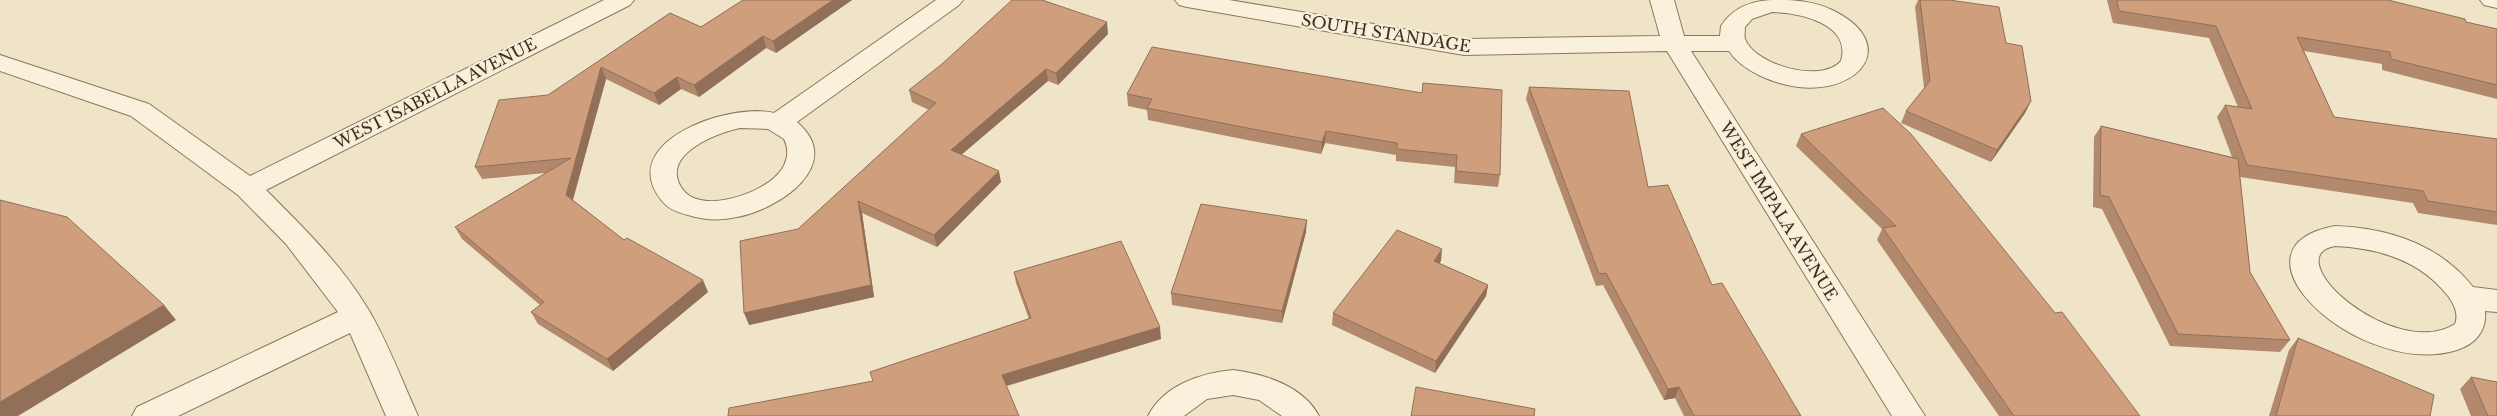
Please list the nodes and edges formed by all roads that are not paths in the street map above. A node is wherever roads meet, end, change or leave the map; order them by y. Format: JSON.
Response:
{"nodes":[{"id":1,"x":622,"y":0,"type":"edge"},
{"id":2,"x":951,"y":0,"type":"edge"},
{"id":3,"x":1187,"y":0,"type":"edge"},
{"id":4,"x":1662,"y":0,"type":"edge"},
{"id":5,"x":2492,"y":0,"type":"edge"},
{"id":6,"x":2497,"y":1,"type":"edge"},
{"id":7,"x":1674,"y":43,"type":"junction"},
{"id":8,"x":1736,"y":44,"type":"junction"},
{"id":9,"x":0,"y":63,"type":"edge"},
{"id":10,"x":778,"y":123,"type":"junction"},
{"id":11,"x":248,"y":188,"type":"junction"},
{"id":12,"x":2465,"y":297,"type":"junction"},
{"id":13,"x":2497,"y":301,"type":"edge"},
{"id":14,"x":356,"y":316,"type":"junction"},
{"id":15,"x":148,"y":416,"type":"edge"},
{"id":16,"x":402,"y":416,"type":"edge"},
{"id":17,"x":1164,"y":416,"type":"edge"},
{"id":18,"x":1303,"y":416,"type":"edge"},
{"id":19,"x":1909,"y":416,"type":"edge"}],
"edges":[{"from":1,"to":11,"type":"street","name":"WEST ISABELLA AVENUE"},
{"from":2,"to":10,"type":"street"},
{"from":3,"to":7,"type":"street","name":"SOUTH STANDAGE"},
{"from":4,"to":7,"type":"street","name":"WEST IMPALA AVENUE"},
{"from":5,"to":6,"type":"street"},
{"from":7,"to":8,"type":"street","name":"SOUTH STANDAGE"},
{"from":7,"to":19,"type":"street","name":"WEST IMPALA AVENUE"},
{"from":8,"to":8,"type":"street"},
{"from":9,"to":11,"type":"street"},
{"from":10,"to":10,"type":"street"},
{"from":11,"to":14,"type":"street"},
{"from":12,"to":12,"type":"street"},
{"from":12,"to":13,"type":"street"},
{"from":14,"to":15,"type":"street"},
{"from":14,"to":16,"type":"street"},
{"from":17,"to":18,"type":"street"}]}
